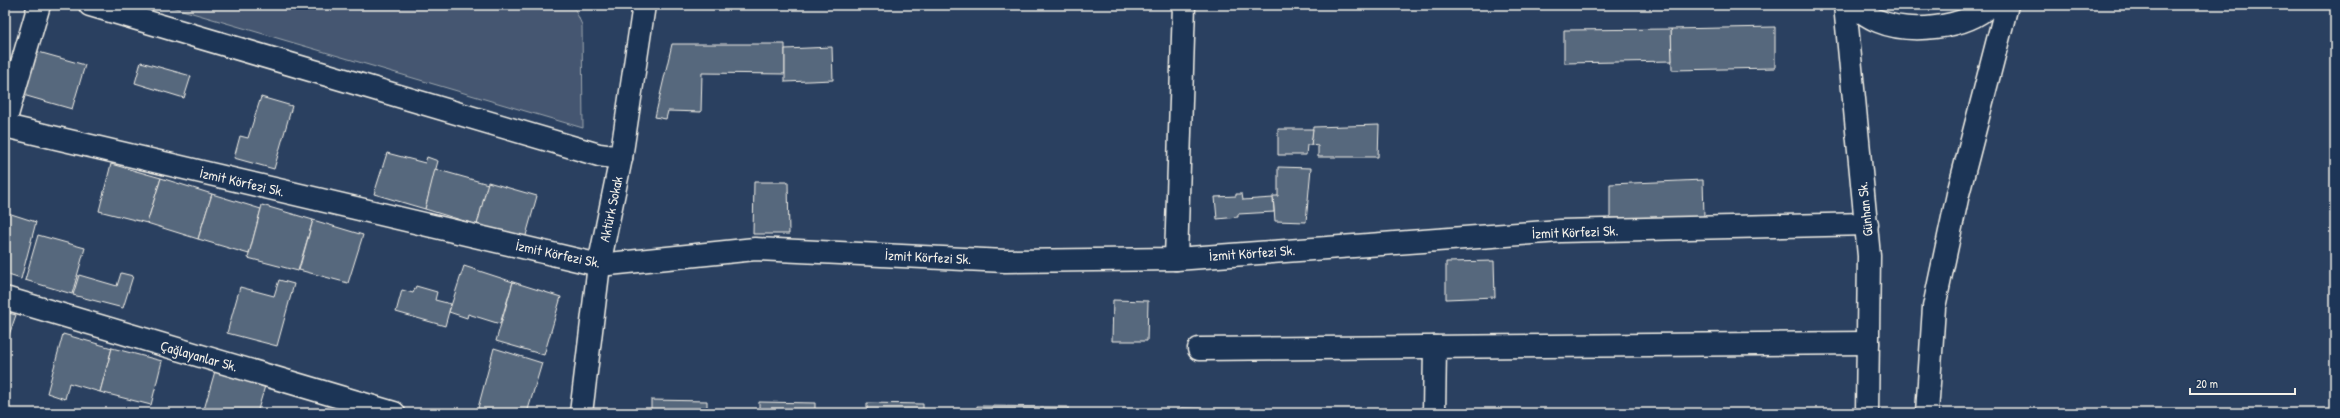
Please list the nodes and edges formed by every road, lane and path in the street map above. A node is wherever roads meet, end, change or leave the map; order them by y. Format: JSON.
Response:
{"nodes":[{"id":1,"x":39,"y":5,"type":"edge"},
{"id":2,"x":90,"y":5,"type":"edge"},
{"id":3,"x":644,"y":5,"type":"edge"},
{"id":4,"x":1184,"y":5,"type":"edge"},
{"id":5,"x":1845,"y":5,"type":"edge"},
{"id":6,"x":1851,"y":5,"type":"edge"},
{"id":7,"x":1990,"y":5,"type":"edge"},
{"id":8,"x":2008,"y":5,"type":"edge"},
{"id":9,"x":5,"y":122,"type":"edge"},
{"id":10,"x":5,"y":126,"type":"edge"},
{"id":11,"x":621,"y":158,"type":"junction"},
{"id":12,"x":1866,"y":224,"type":"junction"},
{"id":13,"x":1176,"y":259,"type":"junction"},
{"id":14,"x":599,"y":265,"type":"junction"},
{"id":15,"x":5,"y":298,"type":"edge"},
{"id":16,"x":1868,"y":343,"type":"junction"},
{"id":17,"x":1435,"y":347,"type":"junction"},
{"id":18,"x":1199,"y":349,"type":"dead end"},
{"id":19,"x":394,"y":413,"type":"edge"},
{"id":20,"x":581,"y":413,"type":"edge"},
{"id":21,"x":1434,"y":413,"type":"edge"},
{"id":22,"x":1867,"y":413,"type":"edge"},
{"id":23,"x":1927,"y":413,"type":"edge"}],
"edges":[{"from":1,"to":9,"type":"street"},
{"from":2,"to":11,"type":"street"},
{"from":3,"to":11,"type":"street","name":"Aktürk Sokak"},
{"from":4,"to":13,"type":"street"},
{"from":5,"to":12,"type":"street","name":"Günhan Sk."},
{"from":6,"to":7,"type":"street"},
{"from":8,"to":23,"type":"street"},
{"from":10,"to":14,"type":"street","name":"İzmit Körfezi Sk."},
{"from":11,"to":14,"type":"street","name":"Aktürk Sokak"},
{"from":12,"to":13,"type":"street","name":"İzmit Körfezi Sk."},
{"from":12,"to":16,"type":"street","name":"Günhan Sk."},
{"from":13,"to":14,"type":"street","name":"İzmit Körfezi Sk."},
{"from":14,"to":20,"type":"street","name":"Aktürk Sokak"},
{"from":15,"to":19,"type":"street","name":"Çağlayanlar Sk."},
{"from":16,"to":17,"type":"street"},
{"from":16,"to":22,"type":"street","name":"Günhan Sk."},
{"from":17,"to":18,"type":"street"},
{"from":17,"to":21,"type":"street"}]}
